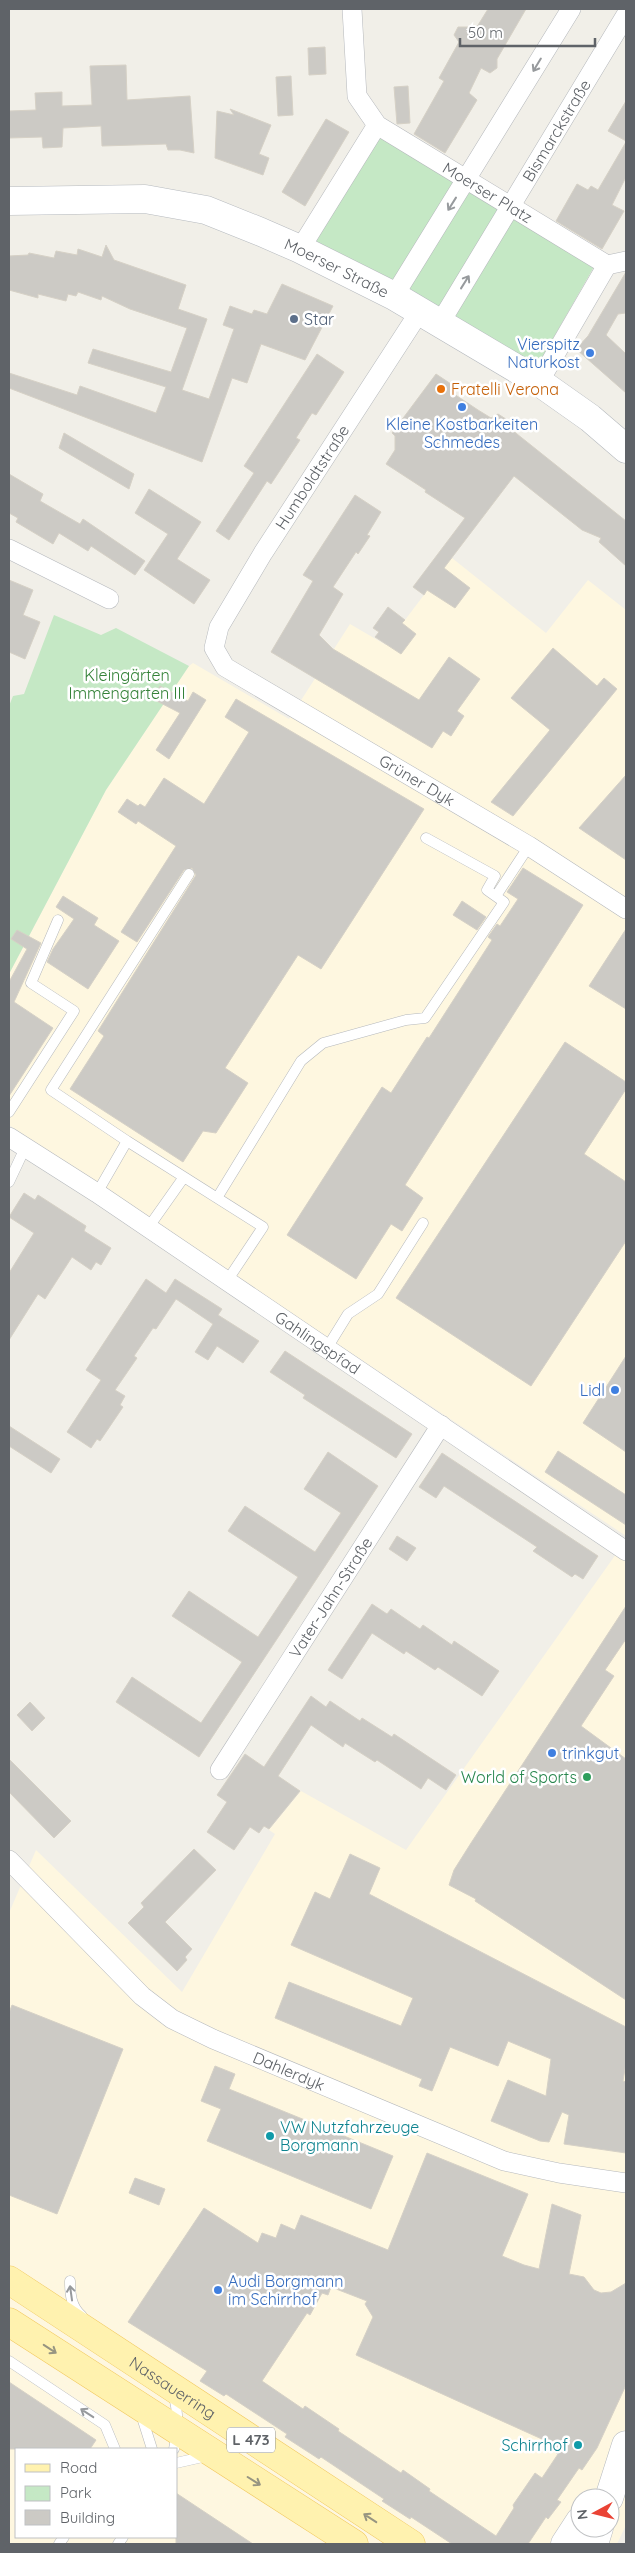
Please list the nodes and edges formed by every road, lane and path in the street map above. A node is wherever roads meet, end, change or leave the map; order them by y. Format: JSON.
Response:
{"nodes":[{"id":1,"x":352,"y":9,"type":"edge"},
{"id":2,"x":571,"y":9,"type":"edge"},
{"id":3,"x":626,"y":15,"type":"edge"},
{"id":4,"x":377,"y":125,"type":"junction"},
{"id":5,"x":468,"y":179,"type":"junction"},
{"id":6,"x":9,"y":201,"type":"edge"},
{"id":7,"x":512,"y":206,"type":"junction"},
{"id":8,"x":300,"y":249,"type":"junction"},
{"id":9,"x":626,"y":261,"type":"edge"},
{"id":10,"x":607,"y":265,"type":"junction"},
{"id":11,"x":394,"y":296,"type":"junction"},
{"id":12,"x":430,"y":317,"type":"junction"},
{"id":13,"x":539,"y":382,"type":"junction"},
{"id":14,"x":626,"y":449,"type":"edge"},
{"id":15,"x":9,"y":548,"type":"edge"},
{"id":16,"x":109,"y":599,"type":"dead end"},
{"id":17,"x":214,"y":648,"type":"joint"},
{"id":18,"x":426,"y":838,"type":"dead end"},
{"id":19,"x":528,"y":846,"type":"junction"},
{"id":20,"x":189,"y":874,"type":"dead end"},
{"id":21,"x":496,"y":896,"type":"junction"},
{"id":22,"x":626,"y":909,"type":"edge"},
{"id":23,"x":58,"y":920,"type":"dead end"},
{"id":24,"x":9,"y":1112,"type":"edge"},
{"id":25,"x":9,"y":1137,"type":"edge"},
{"id":26,"x":127,"y":1141,"type":"junction"},
{"id":27,"x":25,"y":1148,"type":"junction"},
{"id":28,"x":184,"y":1177,"type":"junction"},
{"id":29,"x":9,"y":1182,"type":"edge"},
{"id":30,"x":97,"y":1193,"type":"junction"},
{"id":31,"x":217,"y":1198,"type":"junction"},
{"id":32,"x":423,"y":1223,"type":"dead end"},
{"id":33,"x":148,"y":1228,"type":"junction"},
{"id":34,"x":227,"y":1281,"type":"junction"},
{"id":35,"x":327,"y":1348,"type":"junction"},
{"id":36,"x":441,"y":1425,"type":"junction"},
{"id":37,"x":626,"y":1551,"type":"edge"},
{"id":38,"x":220,"y":1770,"type":"dead end"},
{"id":39,"x":9,"y":1860,"type":"edge"},
{"id":40,"x":626,"y":2183,"type":"edge"},
{"id":41,"x":9,"y":2280,"type":"edge"},
{"id":42,"x":70,"y":2280,"type":"dead end"},
{"id":43,"x":9,"y":2322,"type":"edge"},
{"id":44,"x":91,"y":2335,"type":"junction"},
{"id":45,"x":9,"y":2361,"type":"edge"},
{"id":46,"x":172,"y":2388,"type":"junction"},
{"id":47,"x":137,"y":2407,"type":"junction"},
{"id":48,"x":176,"y":2441,"type":"edge"},
{"id":49,"x":115,"y":2448,"type":"edge"},
{"id":50,"x":152,"y":2448,"type":"edge"},
{"id":51,"x":625,"y":2449,"type":"edge"},
{"id":52,"x":213,"y":2455,"type":"junction"},
{"id":53,"x":178,"y":2462,"type":"edge"},
{"id":54,"x":601,"y":2488,"type":"edge"},
{"id":55,"x":611,"y":2488,"type":"edge"},
{"id":56,"x":354,"y":2544,"type":"edge"},
{"id":57,"x":411,"y":2544,"type":"edge"}],
"edges":[{"from":1,"to":4,"type":"street"},
{"from":2,"to":5,"type":"street","one_way":true},
{"from":3,"to":7,"type":"street","name":"Bismarckstraße"},
{"from":4,"to":5,"type":"street","name":"Moerser Platz"},
{"from":4,"to":8,"type":"street"},
{"from":5,"to":7,"type":"street","name":"Moerser Platz"},
{"from":5,"to":11,"type":"street","one_way":true},
{"from":6,"to":8,"type":"main road","name":"Moerser Straße"},
{"from":7,"to":10,"type":"street","name":"Moerser Platz"},
{"from":12,"to":7,"type":"street","name":"Bismarckstraße","one_way":true},
{"from":8,"to":11,"type":"main road","name":"Moerser Straße"},
{"from":9,"to":10,"type":"street"},
{"from":10,"to":13,"type":"street"},
{"from":11,"to":12,"type":"main road","name":"Moerser Straße"},
{"from":12,"to":13,"type":"main road","name":"Moerser Straße"},
{"from":12,"to":17,"type":"street","name":"Humboldtstraße"},
{"from":13,"to":14,"type":"main road","name":"Moerser Straße"},
{"from":15,"to":16,"type":"street"},
{"from":17,"to":19,"type":"street","name":"Grüner Dyk"},
{"from":18,"to":21,"type":"lane"},
{"from":19,"to":21,"type":"lane"},
{"from":19,"to":22,"type":"street","name":"Grüner Dyk"},
{"from":20,"to":26,"type":"lane"},
{"from":21,"to":31,"type":"lane"},
{"from":23,"to":24,"type":"lane"},
{"from":25,"to":27,"type":"street","name":"Gahlingspfad"},
{"from":26,"to":28,"type":"lane"},
{"from":26,"to":30,"type":"lane"},
{"from":27,"to":29,"type":"lane"},
{"from":27,"to":30,"type":"street","name":"Gahlingspfad"},
{"from":28,"to":31,"type":"lane"},
{"from":28,"to":33,"type":"lane"},
{"from":30,"to":33,"type":"street","name":"Gahlingspfad"},
{"from":31,"to":34,"type":"lane"},
{"from":32,"to":35,"type":"lane"},
{"from":33,"to":34,"type":"street","name":"Gahlingspfad"},
{"from":34,"to":35,"type":"street","name":"Gahlingspfad"},
{"from":35,"to":36,"type":"street","name":"Gahlingspfad"},
{"from":36,"to":37,"type":"street","name":"Gahlingspfad"},
{"from":36,"to":38,"type":"street","name":"Vater-Jahn-Straße"},
{"from":39,"to":40,"type":"street","name":"Dahlerdyk"},
{"from":41,"to":44,"type":"main road","name":"Nassauerring","number":"L 473"},
{"from":44,"to":42,"type":"lane","one_way":true},
{"from":43,"to":47,"type":"main road","name":"Nassauerring","number":"L 473","one_way":true},
{"from":44,"to":46,"type":"main road","name":"Nassauerring","number":"L 473"},
{"from":49,"to":45,"type":"lane","one_way":true},
{"from":46,"to":48,"type":"lane"},
{"from":57,"to":46,"type":"main road","name":"Nassauerring","number":"L 473","one_way":true},
{"from":47,"to":48,"type":"main road","name":"Nassauerring","number":"L 473"},
{"from":47,"to":50,"type":"lane"},
{"from":48,"to":52,"type":"main road","name":"Nassauerring","number":"L 473"},
{"from":51,"to":54,"type":"main road"},
{"from":51,"to":55,"type":"main road"},
{"from":52,"to":53,"type":"lane"},
{"from":52,"to":56,"type":"main road","name":"Nassauerring","number":"L 473","one_way":true}]}
